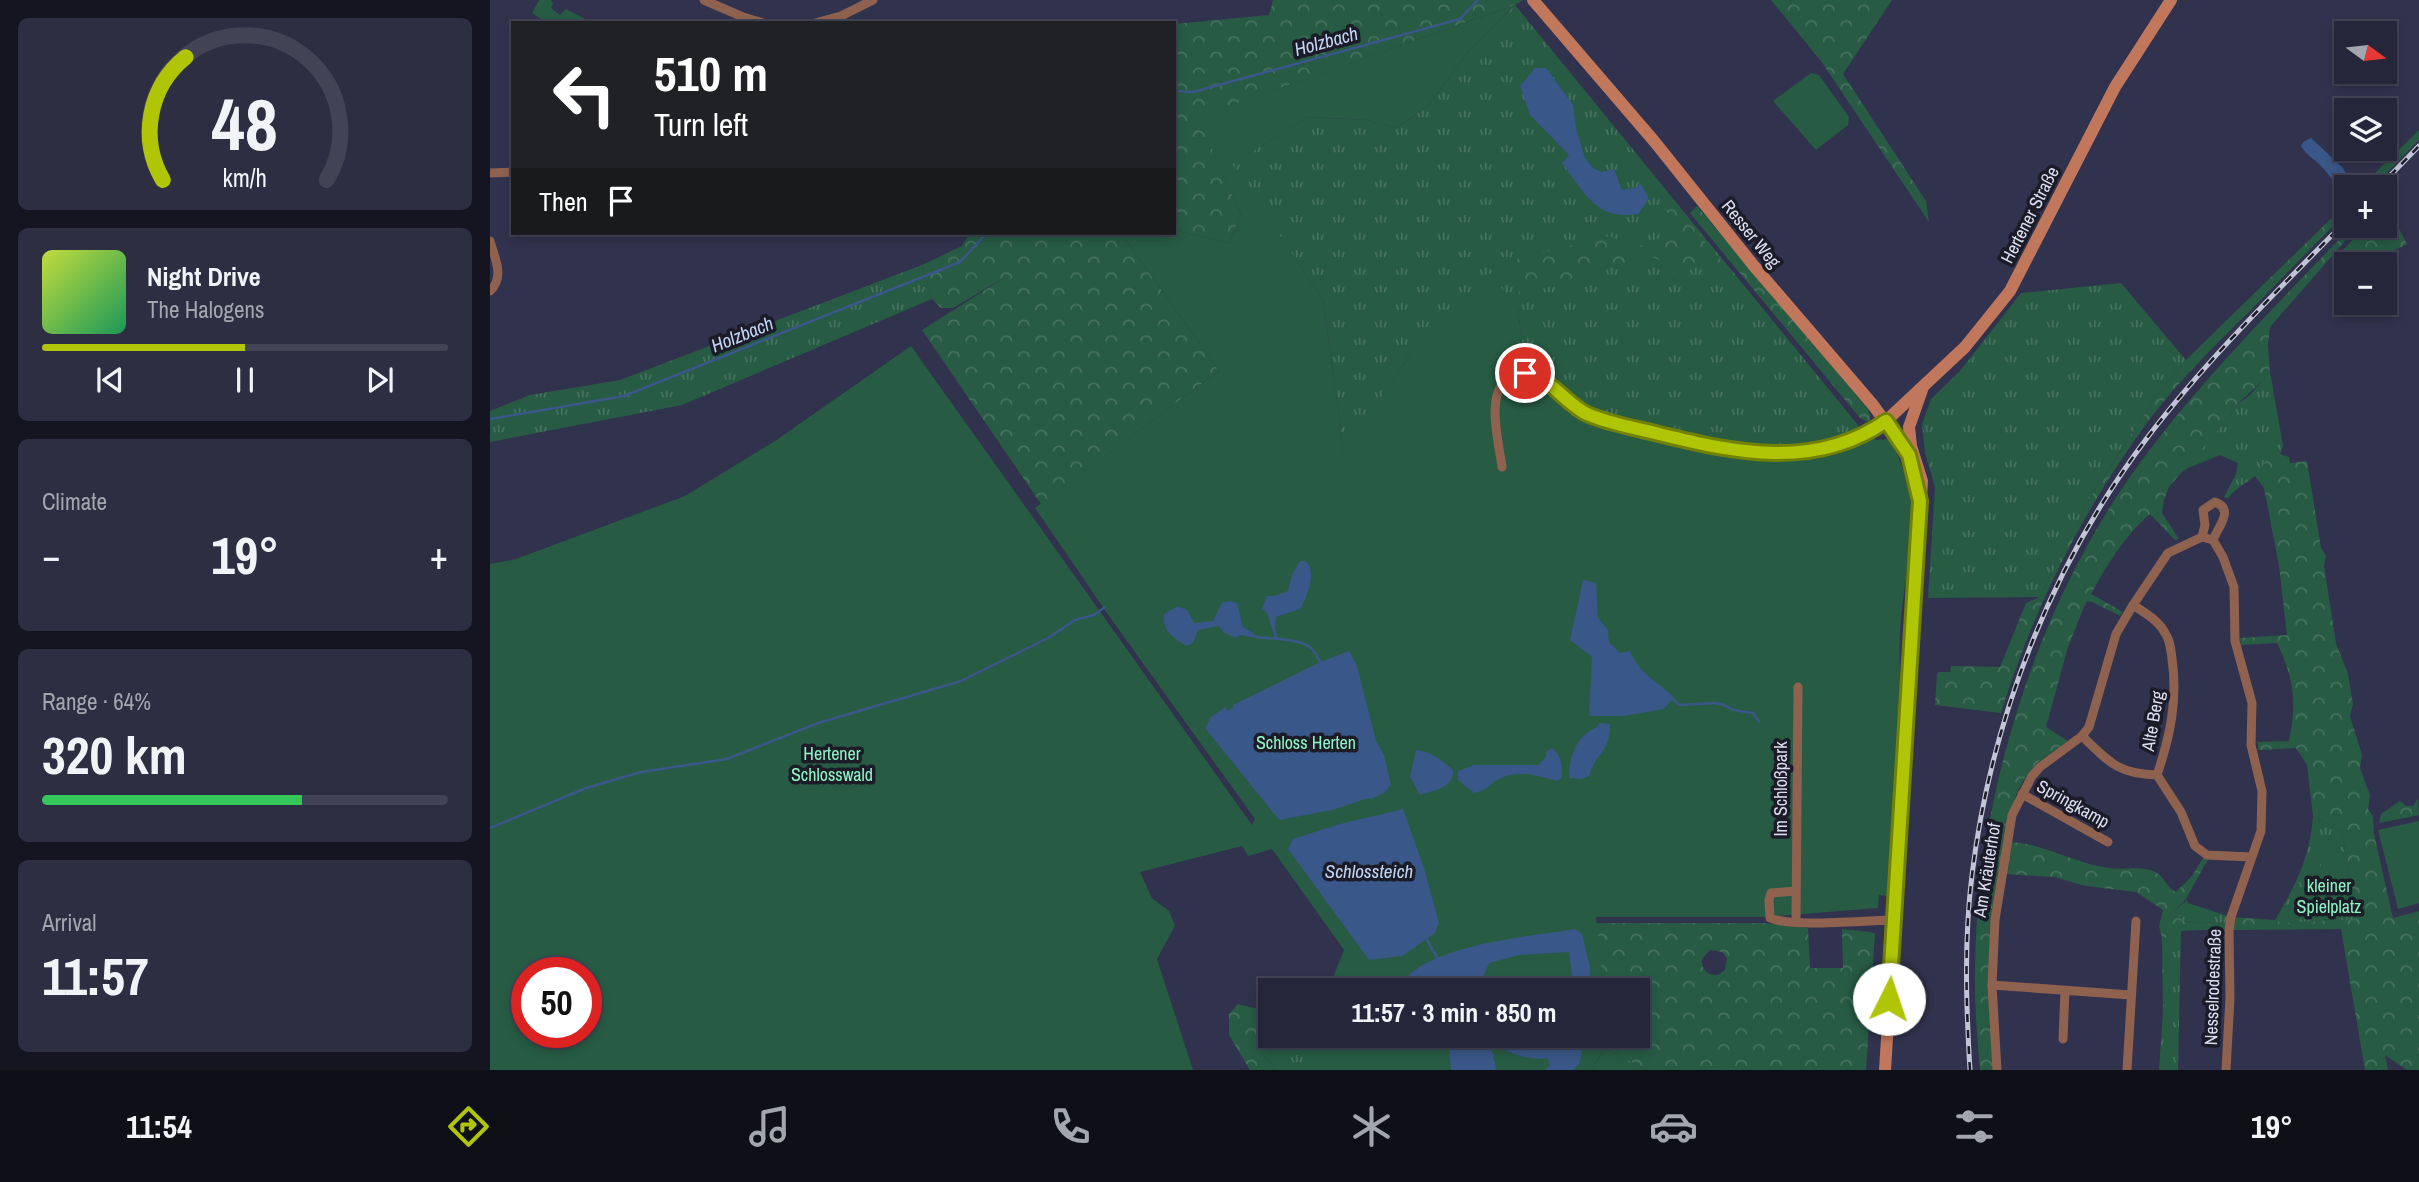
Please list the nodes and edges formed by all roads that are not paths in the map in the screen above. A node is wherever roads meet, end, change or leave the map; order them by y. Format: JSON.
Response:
{"nodes":[{"id":1,"x":704,"y":0,"type":"edge"},
{"id":2,"x":873,"y":0,"type":"edge"},
{"id":3,"x":1533,"y":0,"type":"edge"},
{"id":4,"x":2171,"y":0,"type":"edge"},
{"id":5,"x":756,"y":21,"type":"edge"},
{"id":6,"x":822,"y":21,"type":"edge"},
{"id":7,"x":511,"y":172,"type":"edge"},
{"id":8,"x":490,"y":173,"type":"edge"},
{"id":9,"x":490,"y":241,"type":"edge"},
{"id":10,"x":491,"y":291,"type":"edge"},
{"id":11,"x":1923,"y":387,"type":"junction"},
{"id":12,"x":1886,"y":421,"type":"junction"},
{"id":13,"x":1502,"y":467,"type":"dead end"},
{"id":14,"x":1920,"y":501,"type":"junction"},
{"id":15,"x":2202,"y":537,"type":"junction"},
{"id":16,"x":2213,"y":540,"type":"junction"},
{"id":17,"x":2133,"y":605,"type":"junction"},
{"id":18,"x":1798,"y":687,"type":"dead end"},
{"id":19,"x":2082,"y":736,"type":"junction"},
{"id":20,"x":2157,"y":775,"type":"junction"},
{"id":21,"x":2022,"y":794,"type":"junction"},
{"id":22,"x":2108,"y":842,"type":"dead end"},
{"id":23,"x":2251,"y":857,"type":"junction"},
{"id":24,"x":1796,"y":891,"type":"junction"},
{"id":25,"x":1895,"y":920,"type":"junction"},
{"id":26,"x":1796,"y":921,"type":"junction"},
{"id":27,"x":2136,"y":921,"type":"dead end"},
{"id":28,"x":1992,"y":985,"type":"junction"},
{"id":29,"x":2066,"y":991,"type":"junction"},
{"id":30,"x":2131,"y":995,"type":"junction"},
{"id":31,"x":2063,"y":1039,"type":"dead end"},
{"id":32,"x":1885,"y":1070,"type":"edge"},
{"id":33,"x":1997,"y":1070,"type":"edge"},
{"id":34,"x":2127,"y":1070,"type":"edge"},
{"id":35,"x":2226,"y":1070,"type":"edge"}],
"edges":[{"from":1,"to":5,"type":"street"},
{"from":2,"to":6,"type":"street"},
{"from":3,"to":12,"type":"main road","name":"Resser Weg"},
{"from":4,"to":11,"type":"main road","name":"Hertener Straße"},
{"from":7,"to":8,"type":"street"},
{"from":9,"to":10,"type":"street"},
{"from":11,"to":12,"type":"main road","name":"Hertener Straße"},
{"from":11,"to":14,"type":"main road","name":"Resser Weg"},
{"from":12,"to":13,"type":"street"},
{"from":12,"to":14,"type":"main road","name":"Resser Weg"},
{"from":14,"to":25,"type":"main road","name":"Resser Weg"},
{"from":15,"to":16,"type":"street"},
{"from":15,"to":16,"type":"street"},
{"from":15,"to":17,"type":"street"},
{"from":16,"to":23,"type":"street","name":"Nesselrodestraße"},
{"from":17,"to":19,"type":"street"},
{"from":17,"to":20,"type":"street","name":"Alte Berg"},
{"from":18,"to":24,"type":"street","name":"Im Schloßpark"},
{"from":19,"to":20,"type":"street"},
{"from":19,"to":21,"type":"street","name":"Am Kräuterhof"},
{"from":20,"to":23,"type":"street"},
{"from":21,"to":22,"type":"street","name":"Springkamp"},
{"from":21,"to":28,"type":"street","name":"Am Kräuterhof"},
{"from":23,"to":35,"type":"street","name":"Nesselrodestraße"},
{"from":24,"to":26,"type":"street","name":"Im Schloßpark"},
{"from":24,"to":26,"type":"street"},
{"from":25,"to":26,"type":"street"},
{"from":25,"to":32,"type":"main road","name":"Resser Weg"},
{"from":27,"to":30,"type":"street"},
{"from":28,"to":29,"type":"street"},
{"from":28,"to":33,"type":"street","name":"Am Kräuterhof"},
{"from":29,"to":30,"type":"street"},
{"from":29,"to":31,"type":"street"},
{"from":30,"to":34,"type":"street"}]}
